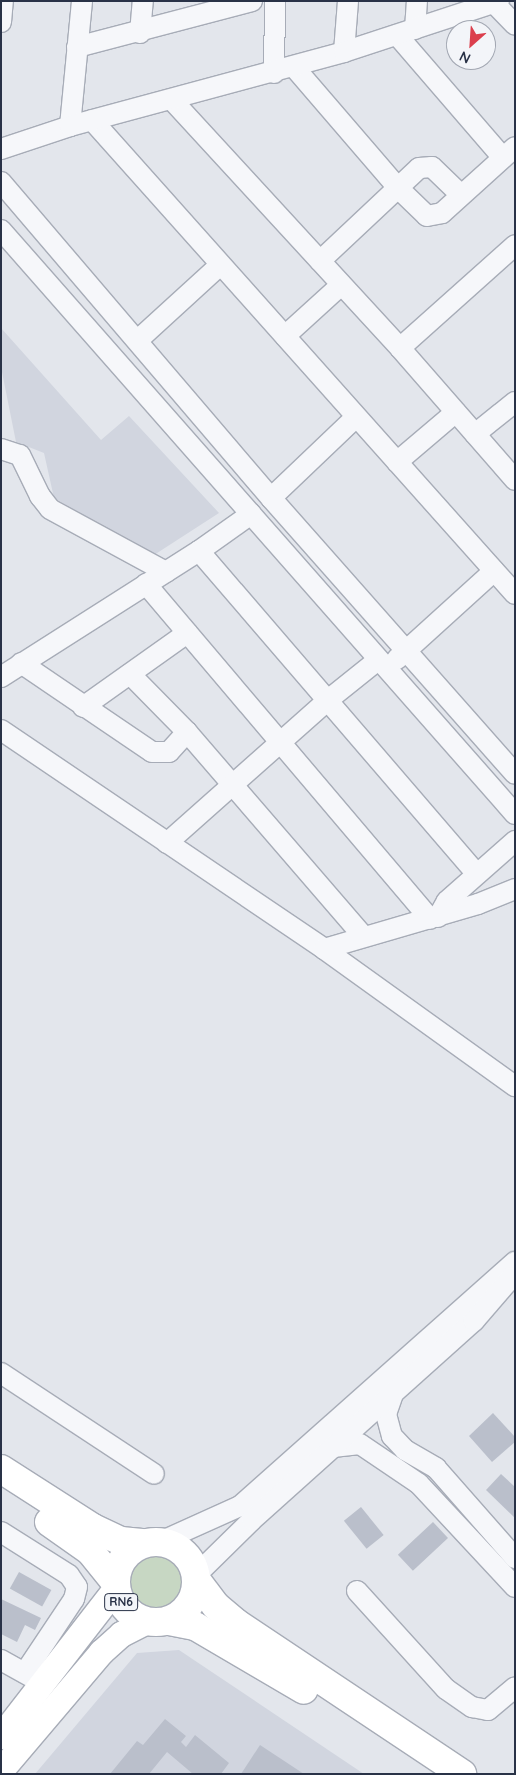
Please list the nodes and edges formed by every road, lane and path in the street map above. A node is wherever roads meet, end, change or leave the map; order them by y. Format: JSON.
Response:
{"nodes":[{"id":1,"x":3,"y":1,"type":"edge"},
{"id":2,"x":82,"y":1,"type":"edge"},
{"id":3,"x":143,"y":1,"type":"edge"},
{"id":4,"x":252,"y":1,"type":"edge"},
{"id":5,"x":274,"y":1,"type":"edge"},
{"id":6,"x":348,"y":1,"type":"edge"},
{"id":7,"x":417,"y":1,"type":"edge"},
{"id":8,"x":489,"y":3,"type":"edge"},
{"id":9,"x":205,"y":8,"type":"edge"},
{"id":10,"x":1,"y":22,"type":"edge"},
{"id":11,"x":515,"y":25,"type":"edge"},
{"id":12,"x":406,"y":32,"type":"junction"},
{"id":13,"x":140,"y":33,"type":"junction"},
{"id":14,"x":77,"y":48,"type":"junction"},
{"id":15,"x":344,"y":52,"type":"junction"},
{"id":16,"x":294,"y":67,"type":"junction"},
{"id":17,"x":274,"y":73,"type":"junction"},
{"id":18,"x":172,"y":100,"type":"junction"},
{"id":19,"x":92,"y":120,"type":"junction"},
{"id":20,"x":70,"y":126,"type":"junction"},
{"id":21,"x":1,"y":149,"type":"edge"},
{"id":22,"x":509,"y":152,"type":"edge"},
{"id":23,"x":1,"y":182,"type":"edge"},
{"id":24,"x":398,"y":188,"type":"junction"},
{"id":25,"x":461,"y":195,"type":"junction"},
{"id":26,"x":1,"y":230,"type":"edge"},
{"id":27,"x":515,"y":245,"type":"edge"},
{"id":28,"x":320,"y":261,"type":"junction"},
{"id":29,"x":220,"y":265,"type":"junction"},
{"id":30,"x":341,"y":285,"type":"junction"},
{"id":31,"x":105,"y":303,"type":"junction"},
{"id":32,"x":82,"y":324,"type":"junction"},
{"id":33,"x":285,"y":336,"type":"junction"},
{"id":34,"x":138,"y":340,"type":"junction"},
{"id":35,"x":400,"y":348,"type":"junction"},
{"id":36,"x":515,"y":402,"type":"edge"},
{"id":37,"x":456,"y":412,"type":"junction"},
{"id":38,"x":356,"y":417,"type":"junction"},
{"id":39,"x":475,"y":434,"type":"junction"},
{"id":40,"x":2,"y":447,"type":"edge"},
{"id":41,"x":397,"y":462,"type":"junction"},
{"id":42,"x":256,"y":479,"type":"junction"},
{"id":43,"x":515,"y":480,"type":"edge"},
{"id":44,"x":236,"y":497,"type":"junction"},
{"id":45,"x":271,"y":498,"type":"junction"},
{"id":46,"x":251,"y":514,"type":"junction"},
{"id":47,"x":199,"y":551,"type":"junction"},
{"id":48,"x":494,"y":571,"type":"junction"},
{"id":49,"x":166,"y":572,"type":"junction"},
{"id":50,"x":146,"y":584,"type":"junction"},
{"id":51,"x":515,"y":594,"type":"edge"},
{"id":52,"x":187,"y":633,"type":"junction"},
{"id":53,"x":406,"y":651,"type":"junction"},
{"id":54,"x":21,"y":663,"type":"junction"},
{"id":55,"x":382,"y":665,"type":"junction"},
{"id":56,"x":130,"y":674,"type":"junction"},
{"id":57,"x":1,"y":677,"type":"edge"},
{"id":58,"x":328,"y":700,"type":"junction"},
{"id":59,"x":83,"y":707,"type":"junction"},
{"id":60,"x":1,"y":730,"type":"edge"},
{"id":61,"x":187,"y":732,"type":"junction"},
{"id":62,"x":278,"y":743,"type":"junction"},
{"id":63,"x":515,"y":774,"type":"edge"},
{"id":64,"x":232,"y":784,"type":"junction"},
{"id":65,"x":515,"y":814,"type":"edge"},
{"id":66,"x":515,"y":841,"type":"edge"},
{"id":67,"x":166,"y":843,"type":"junction"},
{"id":68,"x":477,"y":874,"type":"junction"},
{"id":69,"x":515,"y":889,"type":"edge"},
{"id":70,"x":434,"y":918,"type":"junction"},
{"id":71,"x":363,"y":936,"type":"junction"},
{"id":72,"x":324,"y":949,"type":"junction"},
{"id":73,"x":515,"y":1086,"type":"edge"},
{"id":74,"x":515,"y":1262,"type":"edge"},
{"id":75,"x":515,"y":1274,"type":"edge"},
{"id":76,"x":1,"y":1373,"type":"edge"},
{"id":77,"x":394,"y":1394,"type":"junction"},
{"id":78,"x":332,"y":1447,"type":"junction"},
{"id":79,"x":1,"y":1469,"type":"edge"},
{"id":80,"x":154,"y":1474,"type":"dead end"},
{"id":81,"x":444,"y":1478,"type":"junction"},
{"id":82,"x":1,"y":1490,"type":"edge"},
{"id":83,"x":428,"y":1493,"type":"junction"},
{"id":84,"x":477,"y":1530,"type":"junction"},
{"id":85,"x":1,"y":1532,"type":"edge"},
{"id":86,"x":151,"y":1543,"type":"junction"},
{"id":87,"x":515,"y":1558,"type":"edge"},
{"id":88,"x":197,"y":1578,"type":"junction"},
{"id":89,"x":116,"y":1586,"type":"junction"},
{"id":90,"x":515,"y":1587,"type":"edge"},
{"id":91,"x":357,"y":1591,"type":"dead end"},
{"id":92,"x":157,"y":1621,"type":"junction"},
{"id":93,"x":1,"y":1660,"type":"edge"},
{"id":94,"x":34,"y":1678,"type":"junction"},
{"id":95,"x":515,"y":1687,"type":"edge"},
{"id":96,"x":1,"y":1736,"type":"edge"},
{"id":97,"x":1,"y":1770,"type":"edge"},
{"id":98,"x":430,"y":1774,"type":"edge"},
{"id":99,"x":462,"y":1774,"type":"edge"}],
"edges":[{"from":1,"to":10,"type":"street"},
{"from":2,"to":14,"type":"street"},
{"from":3,"to":13,"type":"street"},
{"from":4,"to":9,"type":"street"},
{"from":5,"to":17,"type":"street"},
{"from":6,"to":15,"type":"street"},
{"from":7,"to":12,"type":"street"},
{"from":8,"to":11,"type":"street"},
{"from":8,"to":12,"type":"street"},
{"from":9,"to":13,"type":"street"},
{"from":12,"to":15,"type":"street"},
{"from":12,"to":22,"type":"street"},
{"from":13,"to":14,"type":"street"},
{"from":14,"to":20,"type":"street"},
{"from":15,"to":16,"type":"street"},
{"from":16,"to":17,"type":"street"},
{"from":16,"to":24,"type":"street"},
{"from":17,"to":18,"type":"street"},
{"from":18,"to":19,"type":"street"},
{"from":18,"to":28,"type":"street"},
{"from":19,"to":20,"type":"street"},
{"from":19,"to":29,"type":"street"},
{"from":20,"to":21,"type":"street"},
{"from":22,"to":25,"type":"street"},
{"from":23,"to":31,"type":"street"},
{"from":24,"to":25,"type":"street"},
{"from":24,"to":25,"type":"street"},
{"from":24,"to":28,"type":"street"},
{"from":26,"to":32,"type":"street"},
{"from":27,"to":35,"type":"street"},
{"from":28,"to":30,"type":"street"},
{"from":29,"to":33,"type":"street"},
{"from":29,"to":34,"type":"street"},
{"from":30,"to":33,"type":"street"},
{"from":30,"to":35,"type":"street"},
{"from":31,"to":32,"type":"street"},
{"from":31,"to":34,"type":"street"},
{"from":32,"to":44,"type":"street"},
{"from":33,"to":38,"type":"street"},
{"from":34,"to":42,"type":"street"},
{"from":35,"to":37,"type":"street"},
{"from":36,"to":39,"type":"street"},
{"from":37,"to":39,"type":"street"},
{"from":37,"to":41,"type":"street"},
{"from":38,"to":41,"type":"street"},
{"from":38,"to":45,"type":"street"},
{"from":39,"to":43,"type":"street"},
{"from":40,"to":49,"type":"street"},
{"from":41,"to":48,"type":"street"},
{"from":42,"to":44,"type":"street"},
{"from":42,"to":45,"type":"street"},
{"from":44,"to":46,"type":"street"},
{"from":45,"to":53,"type":"street"},
{"from":46,"to":47,"type":"street"},
{"from":46,"to":55,"type":"street"},
{"from":47,"to":49,"type":"street"},
{"from":47,"to":58,"type":"street"},
{"from":48,"to":51,"type":"street"},
{"from":48,"to":53,"type":"street"},
{"from":49,"to":50,"type":"street"},
{"from":50,"to":52,"type":"street"},
{"from":50,"to":54,"type":"street"},
{"from":52,"to":56,"type":"street"},
{"from":52,"to":62,"type":"street"},
{"from":53,"to":55,"type":"street"},
{"from":53,"to":63,"type":"street"},
{"from":54,"to":57,"type":"street"},
{"from":54,"to":59,"type":"street"},
{"from":55,"to":58,"type":"street"},
{"from":55,"to":65,"type":"street"},
{"from":56,"to":59,"type":"street"},
{"from":56,"to":61,"type":"street"},
{"from":58,"to":62,"type":"street"},
{"from":58,"to":68,"type":"street"},
{"from":59,"to":61,"type":"street"},
{"from":60,"to":67,"type":"street"},
{"from":61,"to":64,"type":"street"},
{"from":62,"to":64,"type":"street"},
{"from":62,"to":70,"type":"street"},
{"from":64,"to":67,"type":"street"},
{"from":64,"to":71,"type":"street"},
{"from":66,"to":68,"type":"street"},
{"from":67,"to":72,"type":"street"},
{"from":68,"to":70,"type":"street"},
{"from":69,"to":70,"type":"street"},
{"from":70,"to":71,"type":"street"},
{"from":71,"to":72,"type":"street"},
{"from":72,"to":73,"type":"street"},
{"from":74,"to":86,"type":"street"},
{"from":75,"to":77,"type":"street"},
{"from":76,"to":80,"type":"street"},
{"from":77,"to":78,"type":"street"},
{"from":77,"to":81,"type":"street"},
{"from":78,"to":83,"type":"street"},
{"from":78,"to":88,"type":"street"},
{"from":79,"to":86,"type":"highway"},
{"from":81,"to":83,"type":"street"},
{"from":81,"to":84,"type":"street"},
{"from":82,"to":89,"type":"highway","number":"RN6"},
{"from":83,"to":84,"type":"street"},
{"from":84,"to":87,"type":"street"},
{"from":84,"to":90,"type":"street"},
{"from":85,"to":94,"type":"street"},
{"from":86,"to":88,"type":"highway"},
{"from":86,"to":89,"type":"highway","number":"RN6"},
{"from":88,"to":92,"type":"highway"},
{"from":88,"to":99,"type":"highway"},
{"from":89,"to":92,"type":"highway","number":"RN6"},
{"from":89,"to":94,"type":"main road"},
{"from":91,"to":95,"type":"street"},
{"from":92,"to":97,"type":"main road"},
{"from":92,"to":98,"type":"highway","number":"RN6"},
{"from":93,"to":94,"type":"street"},
{"from":94,"to":96,"type":"main road"}]}
